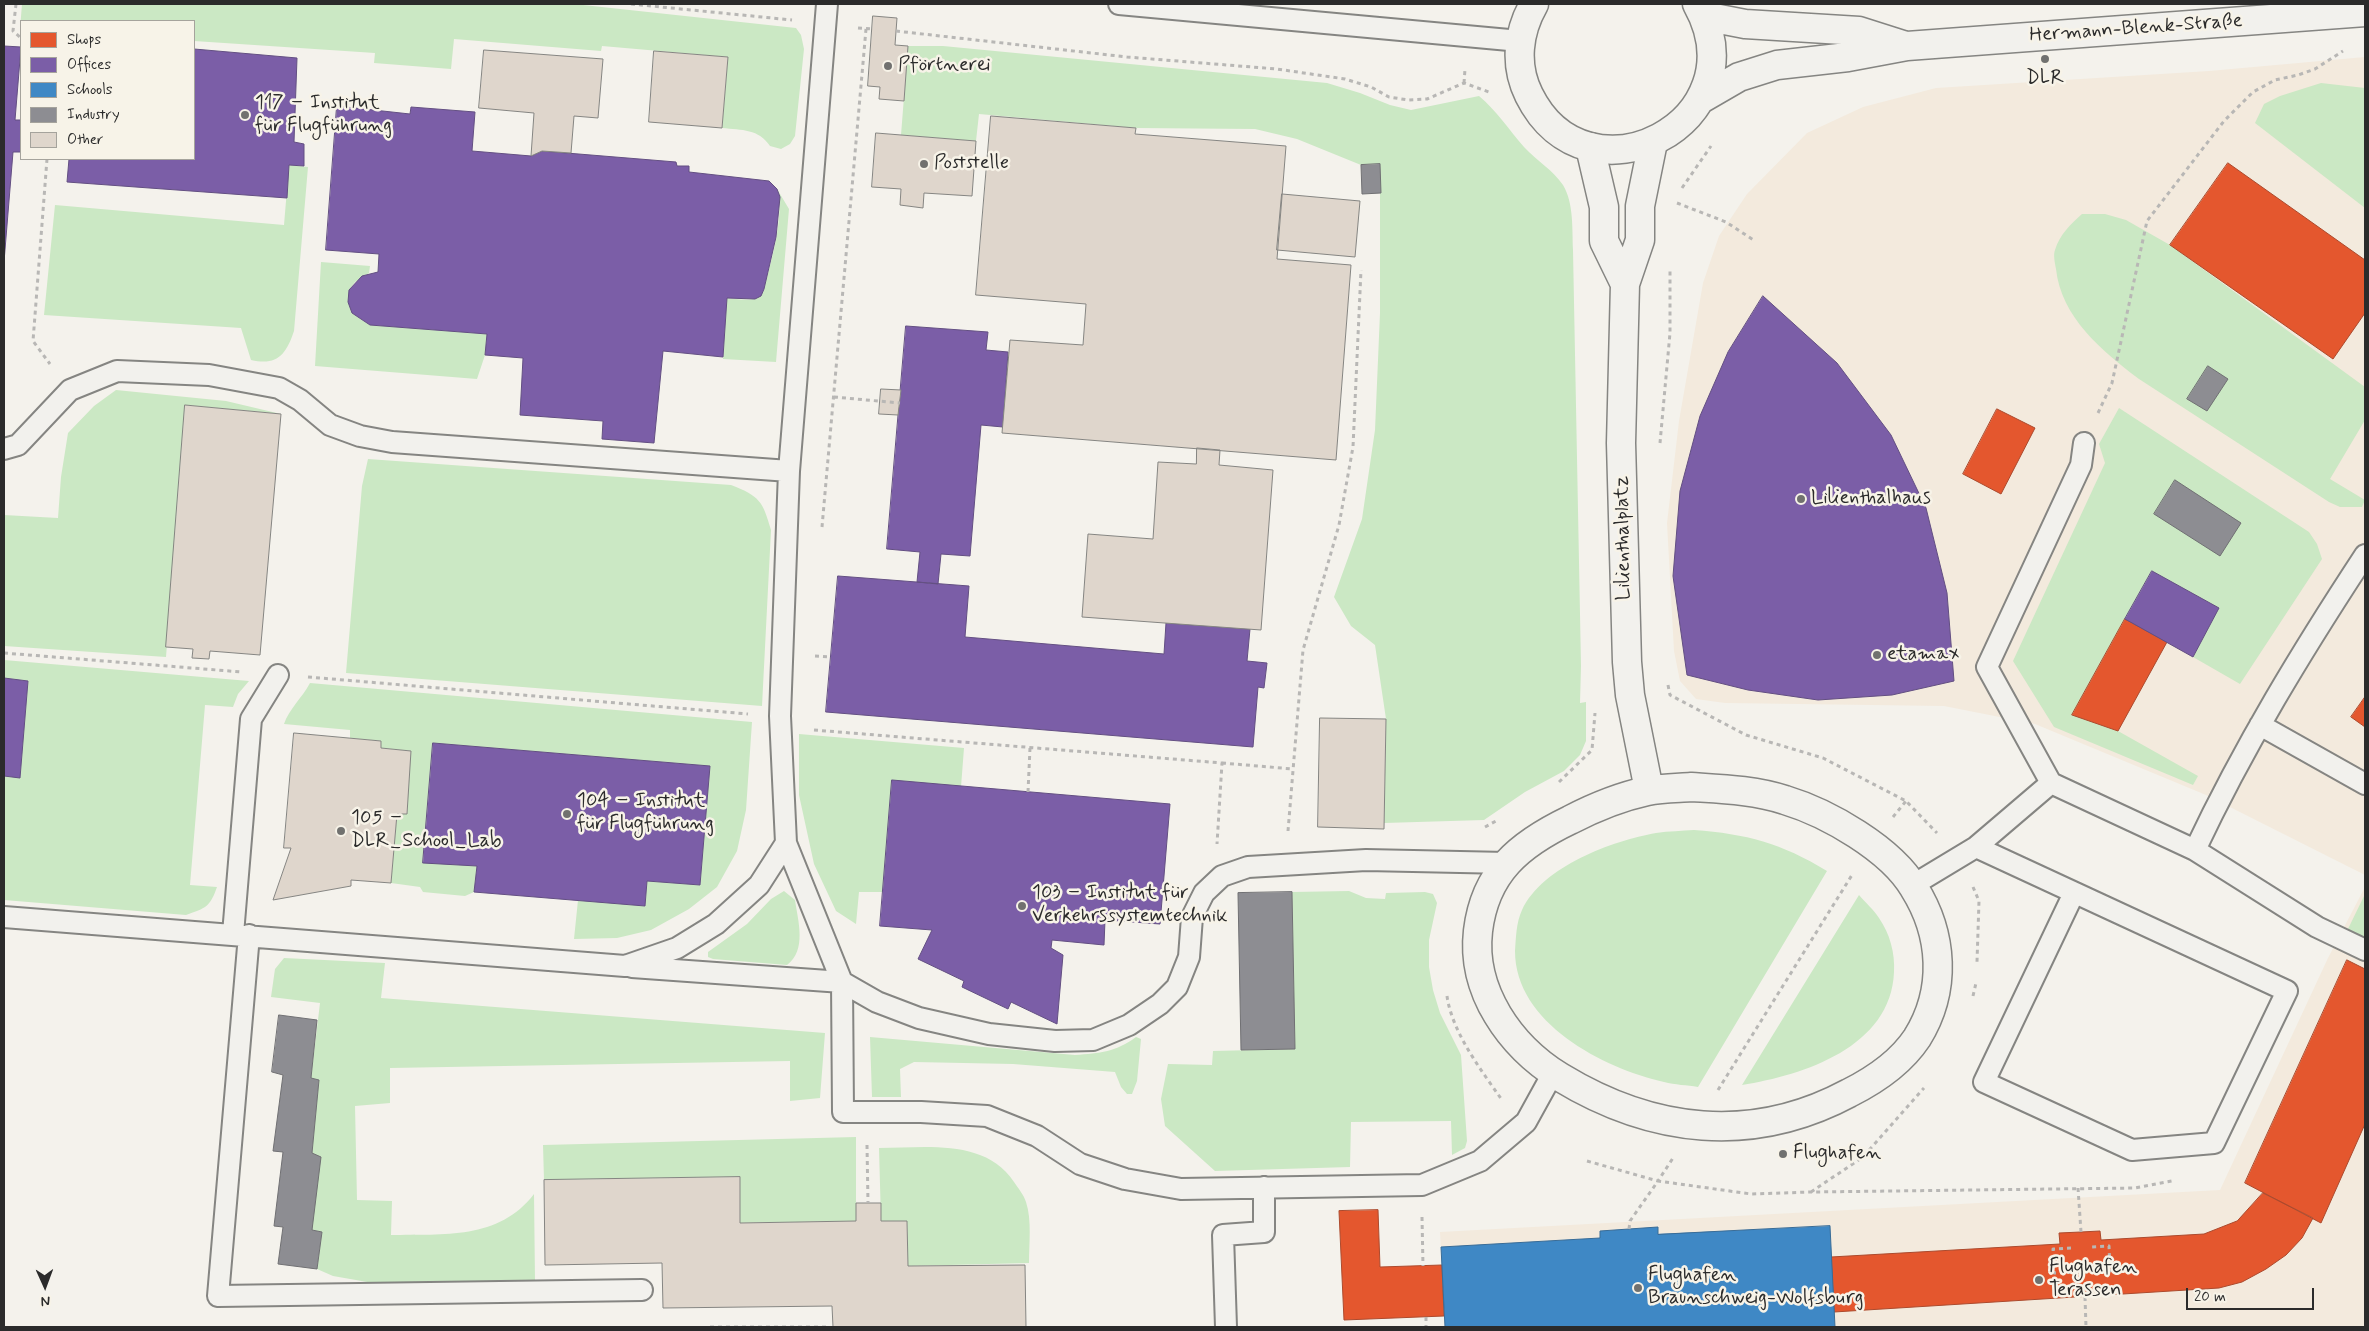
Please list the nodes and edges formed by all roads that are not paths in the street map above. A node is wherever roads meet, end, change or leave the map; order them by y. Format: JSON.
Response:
{"nodes":[{"id":1,"x":827,"y":4,"type":"edge"},
{"id":2,"x":1119,"y":4,"type":"edge"},
{"id":3,"x":1534,"y":4,"type":"edge"},
{"id":4,"x":1700,"y":10,"type":"edge"},
{"id":5,"x":2273,"y":11,"type":"edge"},
{"id":6,"x":2359,"y":12,"type":"edge"},
{"id":7,"x":1520,"y":41,"type":"junction"},
{"id":8,"x":1906,"y":46,"type":"junction"},
{"id":9,"x":1701,"y":99,"type":"junction"},
{"id":10,"x":1653,"y":142,"type":"junction"},
{"id":11,"x":1590,"y":147,"type":"junction"},
{"id":12,"x":1625,"y":284,"type":"junction"},
{"id":13,"x":2084,"y":443,"type":"road end"},
{"id":14,"x":4,"y":449,"type":"edge"},
{"id":15,"x":788,"y":471,"type":"junction"},
{"id":16,"x":2365,"y":555,"type":"edge"},
{"id":17,"x":278,"y":675,"type":"road end"},
{"id":18,"x":2260,"y":725,"type":"junction"},
{"id":19,"x":2051,"y":783,"type":"junction"},
{"id":20,"x":2365,"y":784,"type":"edge"},
{"id":21,"x":1649,"y":790,"type":"junction"},
{"id":22,"x":786,"y":843,"type":"junction"},
{"id":23,"x":2194,"y":850,"type":"junction"},
{"id":24,"x":1968,"y":852,"type":"junction"},
{"id":25,"x":1507,"y":863,"type":"junction"},
{"id":26,"x":1913,"y":886,"type":"junction"},
{"id":27,"x":2074,"y":893,"type":"junction"},
{"id":28,"x":4,"y":917,"type":"edge"},
{"id":29,"x":241,"y":934,"type":"junction"},
{"id":30,"x":2365,"y":950,"type":"edge"},
{"id":31,"x":625,"y":966,"type":"junction"},
{"id":32,"x":842,"y":982,"type":"junction"},
{"id":33,"x":1553,"y":1073,"type":"junction"},
{"id":34,"x":1264,"y":1187,"type":"junction"},
{"id":35,"x":642,"y":1290,"type":"dead end"},
{"id":36,"x":1226,"y":1327,"type":"edge"}],
"edges":[{"from":1,"to":15,"type":"lane"},
{"from":2,"to":7,"type":"lane"},
{"from":3,"to":7,"type":"street"},
{"from":4,"to":8,"type":"street","name":"Hermann-Blenk-Straße"},
{"from":4,"to":9,"type":"street"},
{"from":5,"to":6,"type":"street","name":"Hermann-Blenk-Straße"},
{"from":5,"to":8,"type":"street","name":"Hermann-Blenk-Straße"},
{"from":7,"to":11,"type":"street"},
{"from":8,"to":9,"type":"street","name":"Hermann-Blenk-Straße"},
{"from":9,"to":10,"type":"street"},
{"from":10,"to":11,"type":"street"},
{"from":10,"to":12,"type":"street","name":"Lilienthalplatz"},
{"from":11,"to":12,"type":"street","name":"Lilienthalplatz"},
{"from":12,"to":21,"type":"street","name":"Lilienthalplatz"},
{"from":13,"to":19,"type":"lane"},
{"from":14,"to":15,"type":"lane"},
{"from":15,"to":22,"type":"lane"},
{"from":16,"to":18,"type":"lane"},
{"from":17,"to":29,"type":"lane"},
{"from":18,"to":20,"type":"lane"},
{"from":18,"to":23,"type":"lane"},
{"from":19,"to":23,"type":"lane"},
{"from":19,"to":24,"type":"lane"},
{"from":21,"to":25,"type":"street"},
{"from":21,"to":26,"type":"street"},
{"from":22,"to":31,"type":"lane"},
{"from":22,"to":32,"type":"lane"},
{"from":23,"to":30,"type":"lane"},
{"from":24,"to":26,"type":"lane"},
{"from":24,"to":27,"type":"lane"},
{"from":25,"to":32,"type":"lane"},
{"from":25,"to":33,"type":"street"},
{"from":26,"to":33,"type":"street"},
{"from":27,"to":27,"type":"lane"},
{"from":28,"to":29,"type":"lane"},
{"from":29,"to":31,"type":"lane"},
{"from":29,"to":35,"type":"lane"},
{"from":31,"to":32,"type":"lane"},
{"from":32,"to":34,"type":"lane"},
{"from":33,"to":34,"type":"lane"},
{"from":34,"to":36,"type":"lane"}]}
